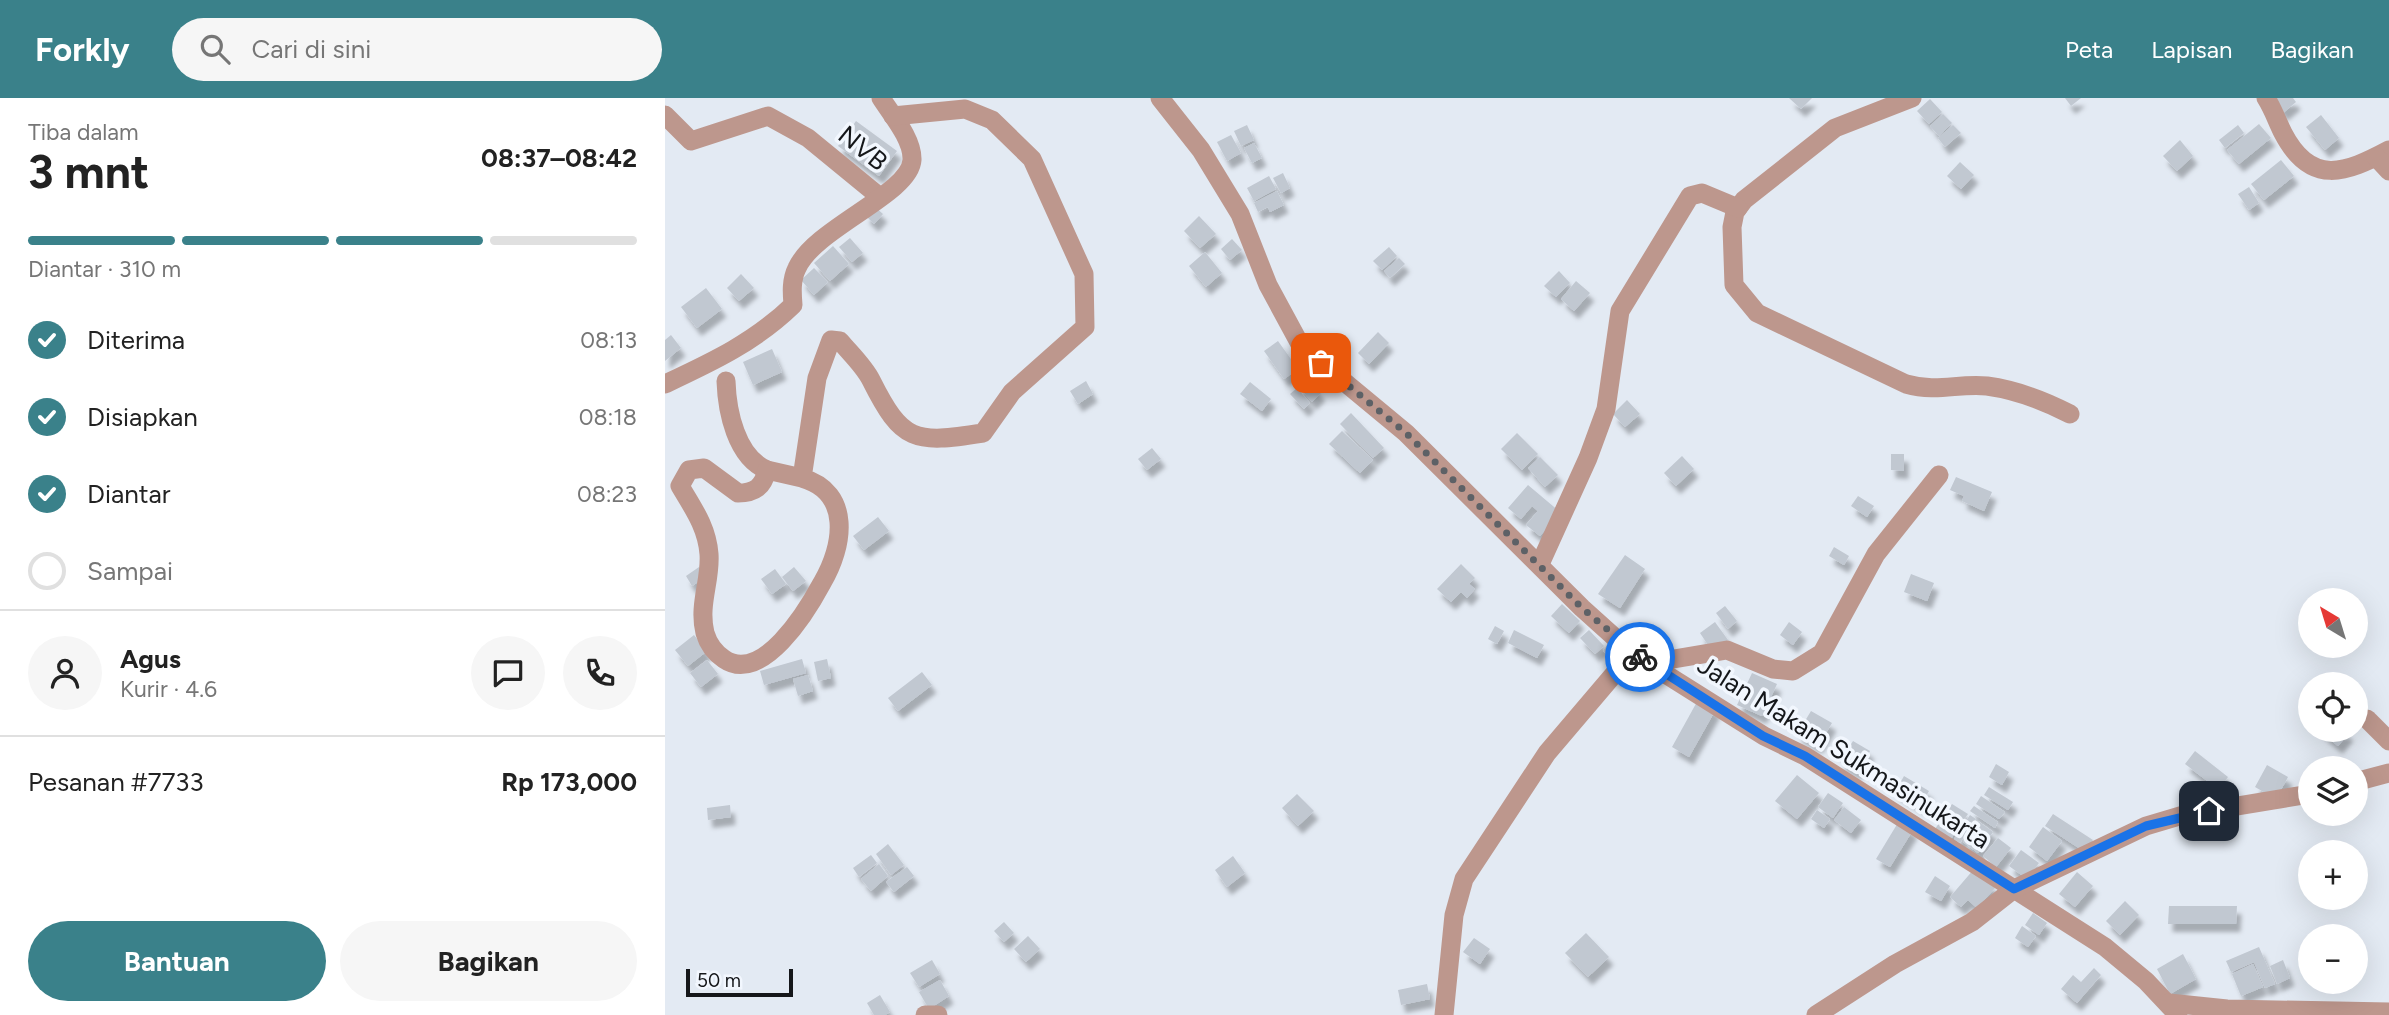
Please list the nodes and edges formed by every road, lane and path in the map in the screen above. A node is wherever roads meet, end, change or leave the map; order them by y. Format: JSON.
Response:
{"nodes":[{"id":1,"x":881,"y":98,"type":"edge"},
{"id":2,"x":1160,"y":98,"type":"edge"},
{"id":3,"x":1912,"y":98,"type":"edge"},
{"id":4,"x":2266,"y":98,"type":"edge"},
{"id":5,"x":665,"y":116,"type":"edge"},
{"id":6,"x":893,"y":117,"type":"junction"},
{"id":7,"x":2384,"y":159,"type":"edge"},
{"id":8,"x":880,"y":197,"type":"junction"},
{"id":9,"x":1738,"y":208,"type":"junction"},
{"id":10,"x":726,"y":381,"type":"dead end"},
{"id":11,"x":665,"y":384,"type":"edge"},
{"id":12,"x":2070,"y":414,"type":"dead end"},
{"id":13,"x":767,"y":470,"type":"junction"},
{"id":14,"x":1939,"y":475,"type":"dead end"},
{"id":15,"x":802,"y":478,"type":"junction"},
{"id":16,"x":1540,"y":564,"type":"junction"},
{"id":17,"x":1632,"y":653,"type":"junction"},
{"id":18,"x":1650,"y":663,"type":"junction"},
{"id":19,"x":2368,"y":720,"type":"edge"},
{"id":20,"x":2389,"y":741,"type":"edge"},
{"id":21,"x":2389,"y":773,"type":"edge"},
{"id":22,"x":2368,"y":779,"type":"edge"},
{"id":23,"x":2298,"y":796,"type":"edge"},
{"id":24,"x":2014,"y":889,"type":"junction"},
{"id":25,"x":2173,"y":1009,"type":"edge"},
{"id":26,"x":2389,"y":1012,"type":"edge"},
{"id":27,"x":925,"y":1015,"type":"edge"},
{"id":28,"x":939,"y":1015,"type":"edge"},
{"id":29,"x":1444,"y":1015,"type":"edge"},
{"id":30,"x":1816,"y":1015,"type":"edge"}],
"edges":[{"from":1,"to":6,"type":"street"},
{"from":2,"to":16,"type":"street","name":"Jalan Makam Sukmasinukarta"},
{"from":3,"to":9,"type":"street"},
{"from":4,"to":7,"type":"street"},
{"from":5,"to":8,"type":"street","name":"NVB"},
{"from":6,"to":8,"type":"street"},
{"from":6,"to":15,"type":"street"},
{"from":8,"to":11,"type":"street"},
{"from":9,"to":12,"type":"street"},
{"from":9,"to":16,"type":"street"},
{"from":10,"to":13,"type":"street"},
{"from":13,"to":15,"type":"street"},
{"from":13,"to":15,"type":"street"},
{"from":14,"to":18,"type":"street"},
{"from":16,"to":17,"type":"street","name":"Jalan Makam Sukmasinukarta"},
{"from":17,"to":18,"type":"street","name":"Jalan Makam Sukmasinukarta"},
{"from":17,"to":29,"type":"street"},
{"from":18,"to":24,"type":"street","name":"Jalan Makam Sukmasinukarta"},
{"from":19,"to":20,"type":"street"},
{"from":21,"to":22,"type":"street"},
{"from":23,"to":24,"type":"street"},
{"from":24,"to":25,"type":"street","name":"Jalan Makam Sukmasinukarta"},
{"from":24,"to":30,"type":"street"},
{"from":25,"to":26,"type":"street"},
{"from":27,"to":28,"type":"street"}]}
